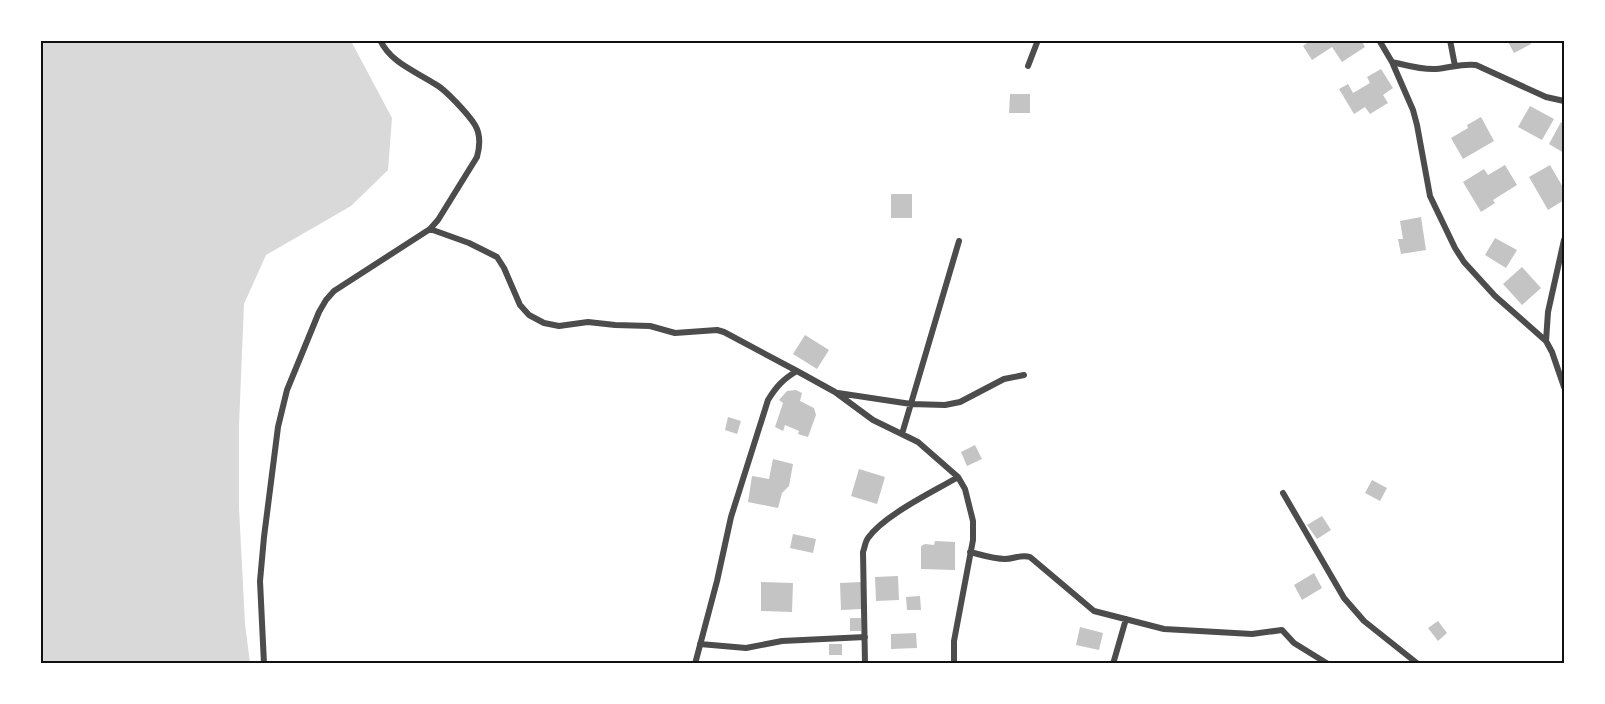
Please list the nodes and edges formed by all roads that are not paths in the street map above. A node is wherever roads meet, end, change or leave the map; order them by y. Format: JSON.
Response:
{"nodes":[{"id":1,"x":1038,"y":40,"type":"edge"},
{"id":2,"x":1379,"y":40,"type":"edge"},
{"id":3,"x":1450,"y":40,"type":"edge"},
{"id":4,"x":384,"y":42,"type":"edge"},
{"id":5,"x":1392,"y":62,"type":"junction"},
{"id":6,"x":1028,"y":66,"type":"dead end"},
{"id":7,"x":1455,"y":66,"type":"junction"},
{"id":8,"x":1564,"y":101,"type":"edge"},
{"id":9,"x":430,"y":229,"type":"junction"},
{"id":10,"x":1564,"y":240,"type":"edge"},
{"id":11,"x":959,"y":241,"type":"dead end"},
{"id":12,"x":1546,"y":341,"type":"junction"},
{"id":13,"x":797,"y":371,"type":"junction"},
{"id":14,"x":1024,"y":375,"type":"dead end"},
{"id":15,"x":1564,"y":387,"type":"edge"},
{"id":16,"x":835,"y":392,"type":"junction"},
{"id":17,"x":911,"y":404,"type":"junction"},
{"id":18,"x":902,"y":434,"type":"junction"},
{"id":19,"x":958,"y":477,"type":"junction"},
{"id":20,"x":1283,"y":493,"type":"dead end"},
{"id":21,"x":970,"y":552,"type":"junction"},
{"id":22,"x":1126,"y":619,"type":"junction"},
{"id":23,"x":865,"y":637,"type":"junction"},
{"id":24,"x":700,"y":644,"type":"junction"},
{"id":25,"x":264,"y":663,"type":"edge"},
{"id":26,"x":695,"y":663,"type":"edge"},
{"id":27,"x":865,"y":663,"type":"edge"},
{"id":28,"x":954,"y":663,"type":"edge"},
{"id":29,"x":1113,"y":663,"type":"edge"},
{"id":30,"x":1328,"y":663,"type":"edge"},
{"id":31,"x":1418,"y":663,"type":"edge"}],
"edges":[{"from":1,"to":6,"type":"street"},
{"from":2,"to":5,"type":"street"},
{"from":3,"to":7,"type":"street"},
{"from":4,"to":9,"type":"street"},
{"from":5,"to":7,"type":"street"},
{"from":5,"to":12,"type":"street"},
{"from":7,"to":8,"type":"street"},
{"from":9,"to":13,"type":"street"},
{"from":9,"to":25,"type":"street"},
{"from":10,"to":12,"type":"street"},
{"from":11,"to":17,"type":"street"},
{"from":12,"to":15,"type":"street"},
{"from":13,"to":16,"type":"street"},
{"from":13,"to":24,"type":"street"},
{"from":14,"to":17,"type":"street"},
{"from":16,"to":17,"type":"street"},
{"from":16,"to":18,"type":"street"},
{"from":17,"to":18,"type":"street"},
{"from":18,"to":19,"type":"street"},
{"from":19,"to":21,"type":"street"},
{"from":19,"to":23,"type":"street"},
{"from":20,"to":31,"type":"street"},
{"from":21,"to":22,"type":"street"},
{"from":21,"to":28,"type":"street"},
{"from":22,"to":29,"type":"street"},
{"from":22,"to":30,"type":"street"},
{"from":23,"to":24,"type":"street"},
{"from":23,"to":27,"type":"street"},
{"from":24,"to":26,"type":"street"}]}
